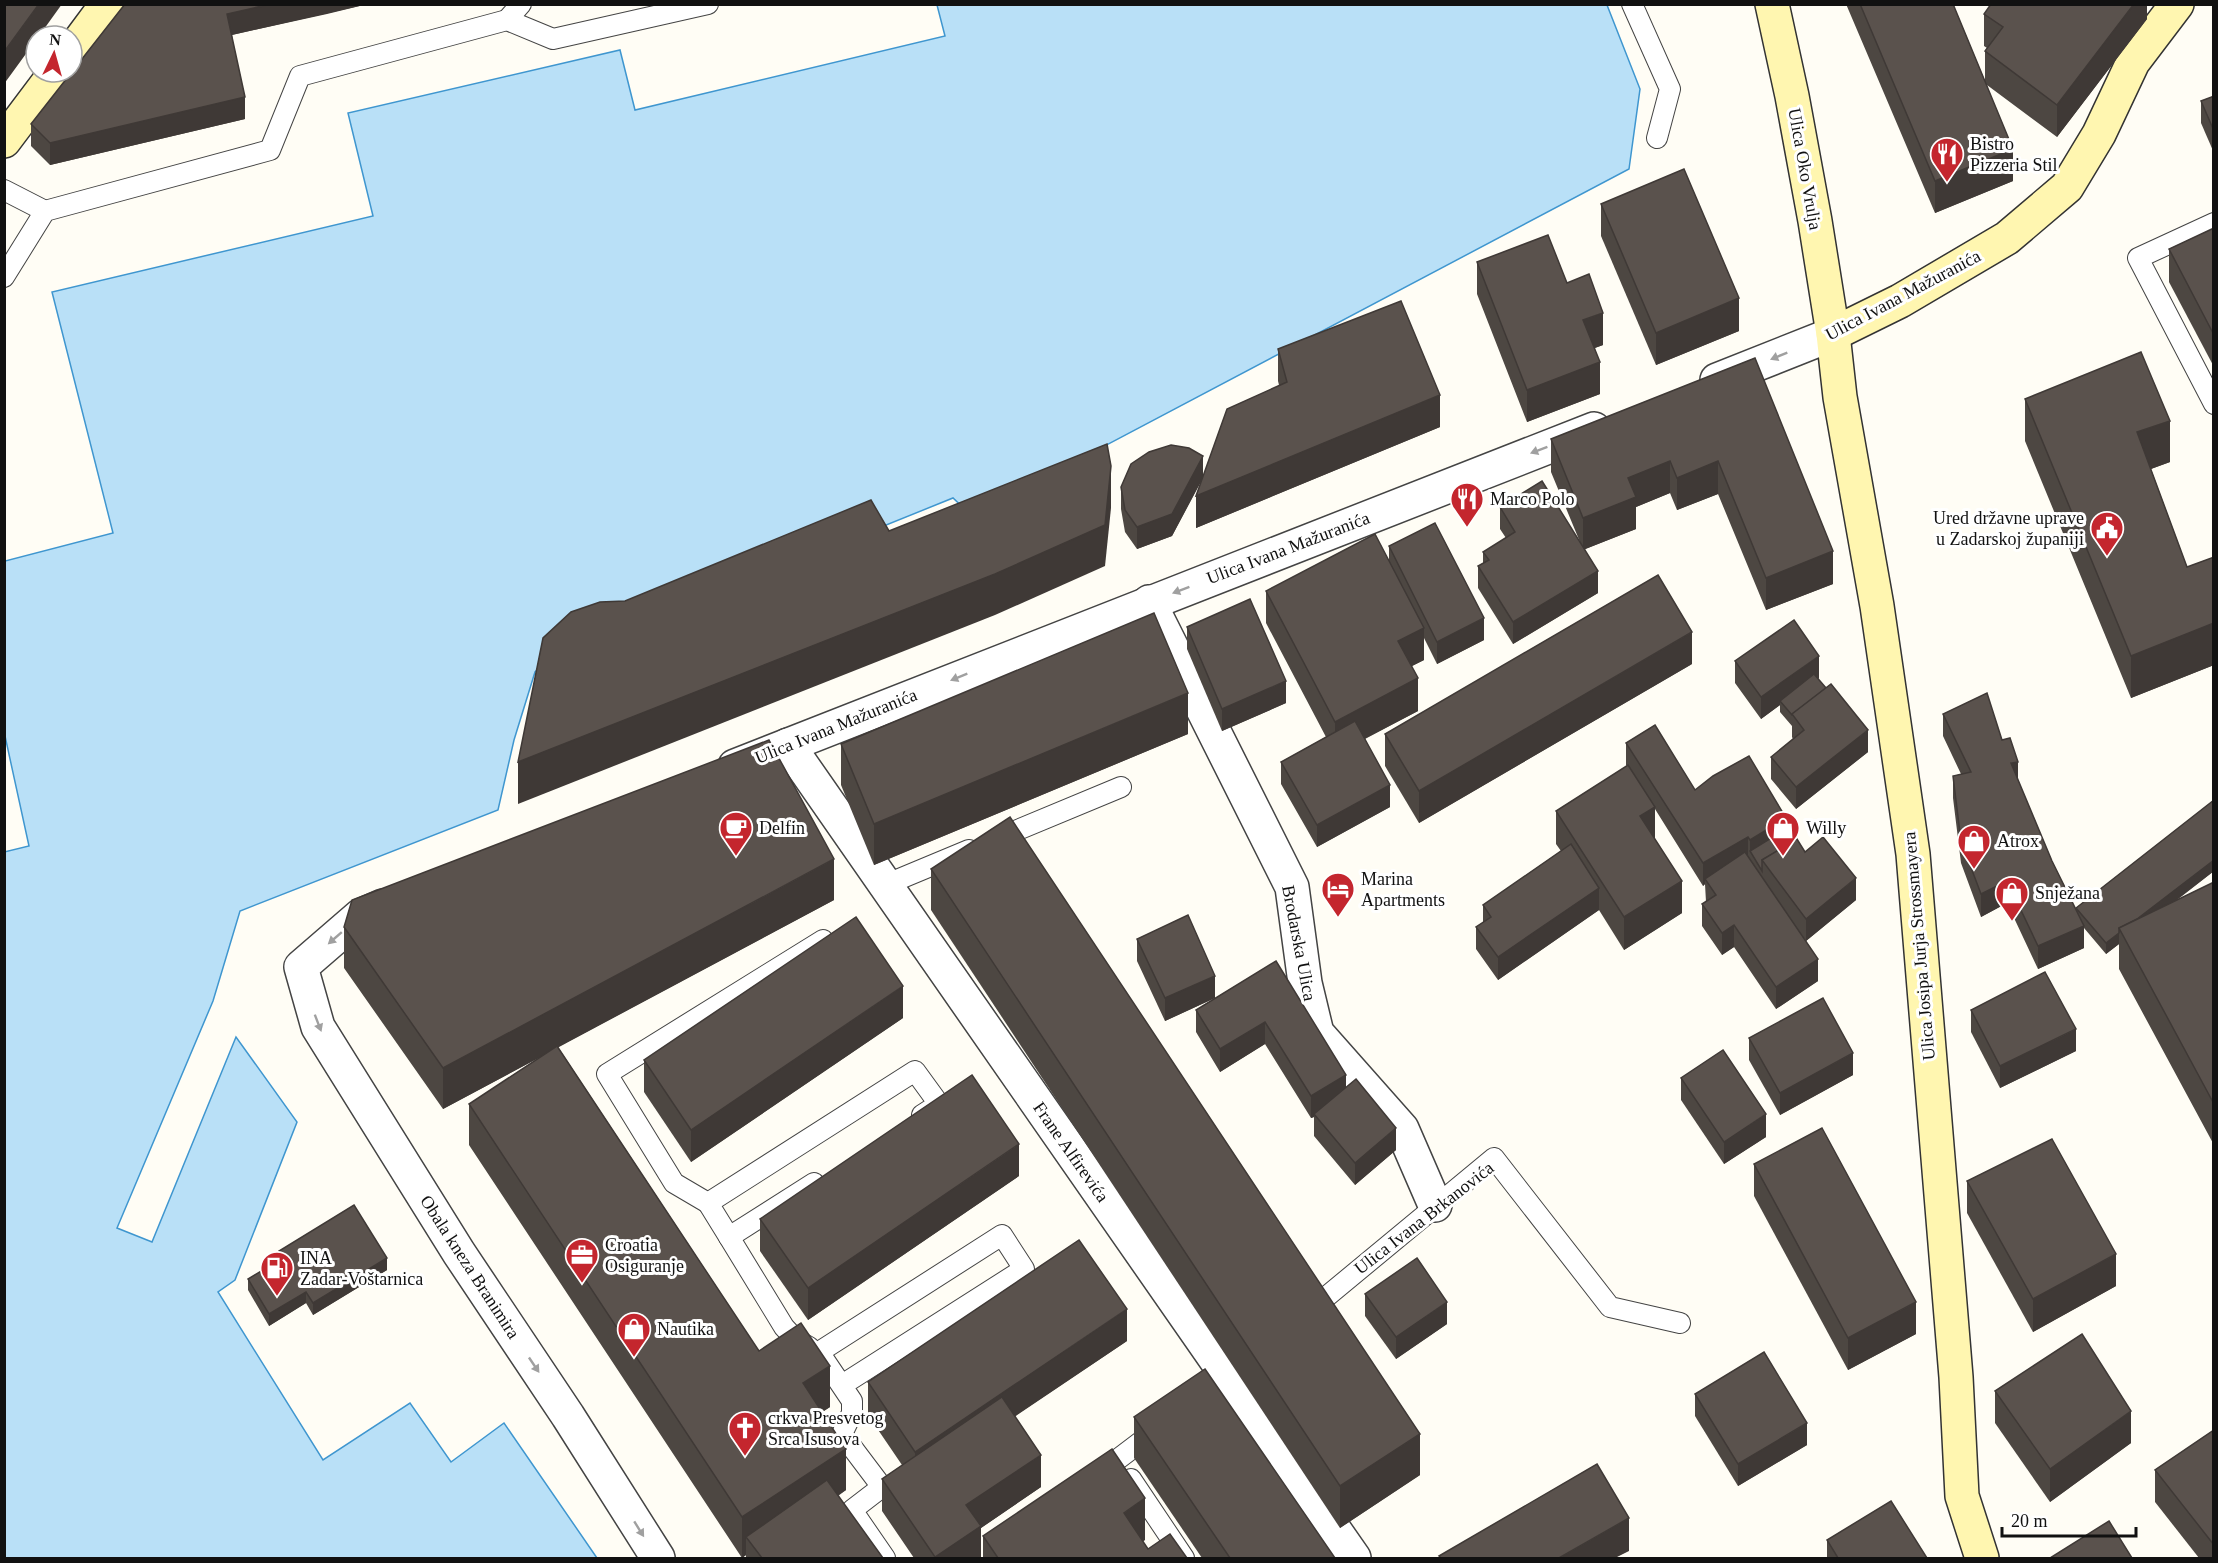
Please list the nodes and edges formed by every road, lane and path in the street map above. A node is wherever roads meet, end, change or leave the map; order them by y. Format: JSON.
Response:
{"nodes":[{"id":1,"x":106,"y":4,"type":"edge"},
{"id":2,"x":521,"y":4,"type":"edge"},
{"id":3,"x":708,"y":4,"type":"edge"},
{"id":4,"x":1632,"y":4,"type":"edge"},
{"id":5,"x":1772,"y":4,"type":"edge"},
{"id":6,"x":2177,"y":4,"type":"edge"},
{"id":7,"x":507,"y":20,"type":"junction"},
{"id":8,"x":84,"y":34,"type":"edge"},
{"id":9,"x":47,"y":84,"type":"edge"},
{"id":10,"x":1657,"y":138,"type":"dead end"},
{"id":11,"x":4,"y":141,"type":"edge"},
{"id":12,"x":4,"y":190,"type":"edge"},
{"id":13,"x":45,"y":212,"type":"junction"},
{"id":14,"x":2214,"y":223,"type":"edge"},
{"id":15,"x":4,"y":277,"type":"edge"},
{"id":16,"x":1833,"y":334,"type":"junction"},
{"id":17,"x":1695,"y":389,"type":"edge"},
{"id":18,"x":2214,"y":404,"type":"edge"},
{"id":19,"x":1618,"y":419,"type":"edge"},
{"id":20,"x":1149,"y":602,"type":"junction"},
{"id":21,"x":788,"y":745,"type":"junction"},
{"id":22,"x":711,"y":776,"type":"edge"},
{"id":23,"x":1121,"y":787,"type":"dead end"},
{"id":24,"x":885,"y":885,"type":"junction"},
{"id":25,"x":415,"y":894,"type":"edge"},
{"id":26,"x":823,"y":940,"type":"edge"},
{"id":27,"x":909,"y":1123,"type":"edge"},
{"id":28,"x":829,"y":1173,"type":"edge"},
{"id":29,"x":708,"y":1203,"type":"junction"},
{"id":30,"x":1435,"y":1205,"type":"junction"},
{"id":31,"x":729,"y":1237,"type":"junction"},
{"id":32,"x":1320,"y":1302,"type":"edge"},
{"id":33,"x":1680,"y":1323,"type":"dead end"},
{"id":34,"x":819,"y":1352,"type":"junction"},
{"id":35,"x":842,"y":1385,"type":"junction"},
{"id":36,"x":1172,"y":1417,"type":"edge"},
{"id":37,"x":1118,"y":1459,"type":"junction"},
{"id":38,"x":1082,"y":1487,"type":"edge"},
{"id":39,"x":658,"y":1558,"type":"edge"},
{"id":40,"x":885,"y":1558,"type":"edge"},
{"id":41,"x":1184,"y":1558,"type":"edge"},
{"id":42,"x":1354,"y":1558,"type":"edge"},
{"id":43,"x":1982,"y":1558,"type":"edge"}],
"edges":[{"from":1,"to":8,"type":"street"},
{"from":2,"to":7,"type":"lane"},
{"from":3,"to":7,"type":"lane"},
{"from":4,"to":10,"type":"lane"},
{"from":5,"to":16,"type":"street","name":"Ulica Oko Vrulja"},
{"from":6,"to":16,"type":"street","name":"Ulica Ivana Mažuranića"},
{"from":7,"to":13,"type":"lane"},
{"from":9,"to":11,"type":"street"},
{"from":12,"to":13,"type":"lane"},
{"from":13,"to":15,"type":"lane"},
{"from":14,"to":18,"type":"lane"},
{"from":16,"to":17,"type":"street","name":"Ulica Ivana Mažuranića","one_way":true},
{"from":16,"to":43,"type":"street","name":"Ulica Josipa Jurja Strossmayera"},
{"from":19,"to":20,"type":"street","name":"Ulica Ivana Mažuranića","one_way":true},
{"from":20,"to":21,"type":"street","name":"Ulica Ivana Mažuranića","one_way":true},
{"from":20,"to":30,"type":"street","name":"Brodarska Ulica"},
{"from":21,"to":22,"type":"street","name":"Ulica Ivana Mažuranića"},
{"from":21,"to":24,"type":"street","name":"Frane Alfirevića"},
{"from":23,"to":24,"type":"lane"},
{"from":24,"to":42,"type":"street","name":"Frane Alfirevića"},
{"from":25,"to":39,"type":"street","name":"Obala kneza Branimira","one_way":true},
{"from":26,"to":29,"type":"lane"},
{"from":27,"to":29,"type":"lane"},
{"from":28,"to":31,"type":"lane"},
{"from":29,"to":31,"type":"lane"},
{"from":30,"to":32,"type":"lane","name":"Ulica Ivana Brkanovića"},
{"from":30,"to":33,"type":"lane","name":"Ulica Ivana Brkanovića"},
{"from":31,"to":34,"type":"lane"},
{"from":34,"to":35,"type":"lane"},
{"from":34,"to":35,"type":"lane"},
{"from":35,"to":40,"type":"lane"},
{"from":36,"to":37,"type":"lane"},
{"from":37,"to":38,"type":"lane"},
{"from":37,"to":41,"type":"lane"}]}
